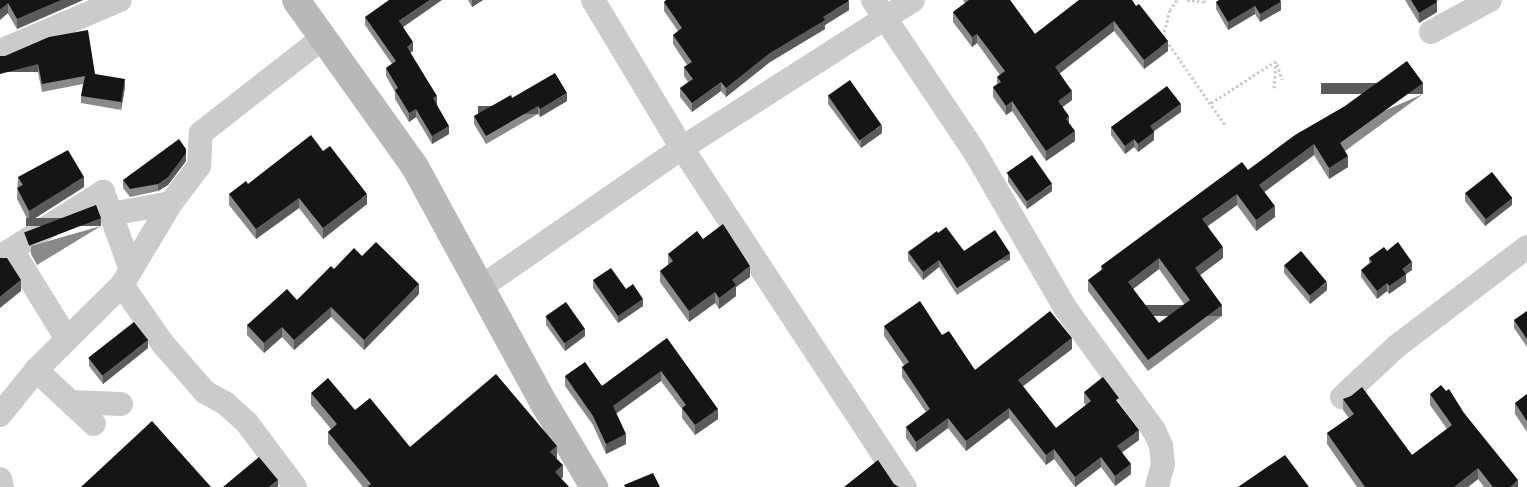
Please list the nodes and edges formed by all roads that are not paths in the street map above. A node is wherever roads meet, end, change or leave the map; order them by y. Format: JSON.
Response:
{"nodes":[{"id":1,"x":120,"y":0,"type":"edge"},
{"id":2,"x":296,"y":0,"type":"edge"},
{"id":3,"x":593,"y":0,"type":"edge"},
{"id":4,"x":913,"y":0,"type":"edge"},
{"id":5,"x":1490,"y":0,"type":"edge"},
{"id":6,"x":879,"y":9,"type":"edge"},
{"id":7,"x":1431,"y":32,"type":"dead end"},
{"id":8,"x":324,"y":37,"type":"junction"},
{"id":9,"x":0,"y":51,"type":"edge"},
{"id":10,"x":682,"y":148,"type":"junction"},
{"id":11,"x":172,"y":203,"type":"junction"},
{"id":12,"x":111,"y":214,"type":"junction"},
{"id":13,"x":1527,"y":247,"type":"edge"},
{"id":14,"x":6,"y":254,"type":"edge"},
{"id":15,"x":127,"y":278,"type":"junction"},
{"id":16,"x":481,"y":287,"type":"junction"},
{"id":17,"x":68,"y":339,"type":"junction"},
{"id":18,"x":36,"y":370,"type":"junction"},
{"id":19,"x":1342,"y":396,"type":"dead end"},
{"id":20,"x":71,"y":402,"type":"junction"},
{"id":21,"x":121,"y":404,"type":"dead end"},
{"id":22,"x":0,"y":415,"type":"edge"},
{"id":23,"x":94,"y":424,"type":"dead end"},
{"id":24,"x":0,"y":478,"type":"edge"},
{"id":25,"x":2,"y":487,"type":"edge"},
{"id":26,"x":295,"y":487,"type":"edge"},
{"id":27,"x":594,"y":487,"type":"edge"},
{"id":28,"x":905,"y":487,"type":"edge"},
{"id":29,"x":1157,"y":487,"type":"edge"}],
"edges":[{"from":1,"to":9,"type":"street"},
{"from":2,"to":8,"type":"street"},
{"from":3,"to":10,"type":"street"},
{"from":4,"to":6,"type":"street"},
{"from":5,"to":7,"type":"street"},
{"from":6,"to":10,"type":"street"},
{"from":6,"to":29,"type":"street"},
{"from":8,"to":11,"type":"street"},
{"from":8,"to":16,"type":"street"},
{"from":10,"to":16,"type":"street"},
{"from":10,"to":28,"type":"street"},
{"from":11,"to":12,"type":"street"},
{"from":11,"to":15,"type":"street"},
{"from":12,"to":14,"type":"street"},
{"from":12,"to":15,"type":"street"},
{"from":13,"to":19,"type":"street"},
{"from":14,"to":17,"type":"street"},
{"from":15,"to":17,"type":"street"},
{"from":15,"to":26,"type":"street"},
{"from":16,"to":27,"type":"street"},
{"from":17,"to":18,"type":"street"},
{"from":18,"to":20,"type":"street"},
{"from":18,"to":22,"type":"street"},
{"from":20,"to":21,"type":"street"},
{"from":20,"to":23,"type":"street"},
{"from":24,"to":25,"type":"street"}]}
